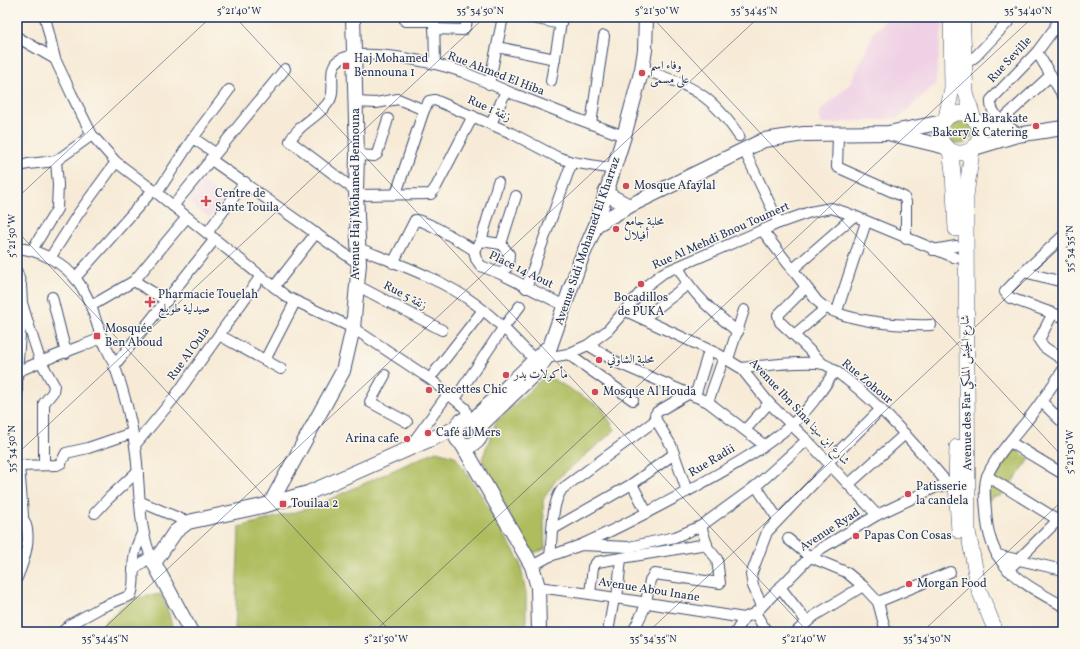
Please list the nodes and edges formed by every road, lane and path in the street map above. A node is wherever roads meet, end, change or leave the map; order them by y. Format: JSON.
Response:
{"nodes":[{"id":1,"x":45,"y":17,"type":"edge"},
{"id":2,"x":353,"y":17,"type":"edge"},
{"id":3,"x":467,"y":17,"type":"edge"},
{"id":4,"x":504,"y":17,"type":"edge"},
{"id":5,"x":528,"y":17,"type":"edge"},
{"id":6,"x":646,"y":17,"type":"edge"},
{"id":7,"x":951,"y":17,"type":"edge"},
{"id":8,"x":962,"y":17,"type":"edge"},
{"id":9,"x":1059,"y":17,"type":"edge"},
{"id":10,"x":1010,"y":20,"type":"dead end"},
{"id":11,"x":405,"y":21,"type":"dead end"},
{"id":12,"x":561,"y":21,"type":"edge"},
{"id":13,"x":434,"y":22,"type":"edge"},
{"id":14,"x":604,"y":36,"type":"dead end"},
{"id":15,"x":17,"y":37,"type":"edge"},
{"id":16,"x":497,"y":47,"type":"junction"},
{"id":17,"x":1037,"y":52,"type":"junction"},
{"id":18,"x":354,"y":55,"type":"junction"},
{"id":19,"x":56,"y":58,"type":"junction"},
{"id":20,"x":554,"y":59,"type":"junction"},
{"id":21,"x":435,"y":64,"type":"junction"},
{"id":22,"x":963,"y":66,"type":"junction"},
{"id":23,"x":285,"y":68,"type":"dead end"},
{"id":24,"x":642,"y":69,"type":"junction"},
{"id":25,"x":1051,"y":75,"type":"junction"},
{"id":26,"x":551,"y":81,"type":"dead end"},
{"id":27,"x":489,"y":84,"type":"junction"},
{"id":28,"x":229,"y":90,"type":"dead end"},
{"id":29,"x":506,"y":91,"type":"junction"},
{"id":30,"x":1063,"y":96,"type":"edge"},
{"id":31,"x":355,"y":102,"type":"junction"},
{"id":32,"x":424,"y":110,"type":"junction"},
{"id":33,"x":473,"y":116,"type":"junction"},
{"id":34,"x":388,"y":119,"type":"dead end"},
{"id":35,"x":944,"y":120,"type":"junction"},
{"id":36,"x":1002,"y":120,"type":"junction"},
{"id":37,"x":977,"y":122,"type":"junction"},
{"id":38,"x":491,"y":124,"type":"junction"},
{"id":39,"x":591,"y":124,"type":"junction"},
{"id":40,"x":1063,"y":128,"type":"edge"},
{"id":41,"x":888,"y":133,"type":"junction"},
{"id":42,"x":838,"y":135,"type":"junction"},
{"id":43,"x":1018,"y":135,"type":"junction"},
{"id":44,"x":92,"y":136,"type":"junction"},
{"id":45,"x":624,"y":136,"type":"junction"},
{"id":46,"x":739,"y":136,"type":"dead end"},
{"id":47,"x":193,"y":138,"type":"junction"},
{"id":48,"x":948,"y":149,"type":"junction"},
{"id":49,"x":973,"y":149,"type":"junction"},
{"id":50,"x":744,"y":150,"type":"junction"},
{"id":51,"x":358,"y":155,"type":"junction"},
{"id":52,"x":212,"y":156,"type":"junction"},
{"id":53,"x":56,"y":161,"type":"junction"},
{"id":54,"x":116,"y":162,"type":"junction"},
{"id":55,"x":572,"y":162,"type":"junction"},
{"id":56,"x":17,"y":167,"type":"edge"},
{"id":57,"x":614,"y":170,"type":"junction"},
{"id":58,"x":245,"y":182,"type":"junction"},
{"id":59,"x":498,"y":182,"type":"dead end"},
{"id":60,"x":155,"y":191,"type":"junction"},
{"id":61,"x":356,"y":193,"type":"junction"},
{"id":62,"x":605,"y":193,"type":"junction"},
{"id":63,"x":396,"y":194,"type":"junction"},
{"id":64,"x":516,"y":196,"type":"dead end"},
{"id":65,"x":173,"y":206,"type":"junction"},
{"id":66,"x":629,"y":206,"type":"junction"},
{"id":67,"x":854,"y":216,"type":"junction"},
{"id":68,"x":186,"y":217,"type":"junction"},
{"id":69,"x":866,"y":222,"type":"junction"},
{"id":70,"x":779,"y":223,"type":"junction"},
{"id":71,"x":596,"y":225,"type":"junction"},
{"id":72,"x":762,"y":230,"type":"junction"},
{"id":73,"x":316,"y":233,"type":"junction"},
{"id":74,"x":211,"y":236,"type":"junction"},
{"id":75,"x":1062,"y":237,"type":"edge"},
{"id":76,"x":906,"y":239,"type":"junction"},
{"id":77,"x":480,"y":240,"type":"junction"},
{"id":78,"x":501,"y":244,"type":"junction"},
{"id":79,"x":17,"y":248,"type":"edge"},
{"id":80,"x":358,"y":248,"type":"junction"},
{"id":81,"x":32,"y":250,"type":"junction"},
{"id":82,"x":474,"y":250,"type":"junction"},
{"id":83,"x":956,"y":252,"type":"junction"},
{"id":84,"x":50,"y":258,"type":"junction"},
{"id":85,"x":393,"y":263,"type":"junction"},
{"id":86,"x":359,"y":264,"type":"junction"},
{"id":87,"x":678,"y":268,"type":"junction"},
{"id":88,"x":792,"y":270,"type":"junction"},
{"id":89,"x":17,"y":272,"type":"edge"},
{"id":90,"x":1024,"y":272,"type":"junction"},
{"id":91,"x":502,"y":274,"type":"junction"},
{"id":92,"x":261,"y":276,"type":"junction"},
{"id":93,"x":75,"y":278,"type":"junction"},
{"id":94,"x":134,"y":281,"type":"junction"},
{"id":95,"x":1063,"y":282,"type":"edge"},
{"id":96,"x":19,"y":285,"type":"edge"},
{"id":97,"x":356,"y":285,"type":"junction"},
{"id":98,"x":687,"y":285,"type":"junction"},
{"id":99,"x":274,"y":287,"type":"junction"},
{"id":100,"x":806,"y":287,"type":"junction"},
{"id":101,"x":526,"y":288,"type":"junction"},
{"id":102,"x":52,"y":297,"type":"dead end"},
{"id":103,"x":167,"y":301,"type":"junction"},
{"id":104,"x":295,"y":302,"type":"junction"},
{"id":105,"x":22,"y":303,"type":"junction"},
{"id":106,"x":91,"y":306,"type":"junction"},
{"id":107,"x":520,"y":306,"type":"dead end"},
{"id":108,"x":565,"y":306,"type":"junction"},
{"id":109,"x":826,"y":308,"type":"junction"},
{"id":110,"x":484,"y":310,"type":"junction"},
{"id":111,"x":744,"y":310,"type":"dead end"},
{"id":112,"x":626,"y":311,"type":"junction"},
{"id":113,"x":837,"y":311,"type":"junction"},
{"id":114,"x":1053,"y":313,"type":"junction"},
{"id":115,"x":648,"y":315,"type":"dead end"},
{"id":116,"x":1063,"y":317,"type":"edge"},
{"id":117,"x":931,"y":325,"type":"dead end"},
{"id":118,"x":353,"y":328,"type":"junction"},
{"id":119,"x":503,"y":328,"type":"junction"},
{"id":120,"x":442,"y":330,"type":"dead end"},
{"id":121,"x":738,"y":332,"type":"junction"},
{"id":122,"x":219,"y":335,"type":"junction"},
{"id":123,"x":794,"y":335,"type":"junction"},
{"id":124,"x":102,"y":338,"type":"junction"},
{"id":125,"x":588,"y":345,"type":"junction"},
{"id":126,"x":709,"y":351,"type":"junction"},
{"id":127,"x":66,"y":353,"type":"junction"},
{"id":128,"x":542,"y":354,"type":"junction"},
{"id":129,"x":568,"y":354,"type":"junction"},
{"id":130,"x":726,"y":358,"type":"junction"},
{"id":131,"x":40,"y":360,"type":"junction"},
{"id":132,"x":265,"y":360,"type":"junction"},
{"id":133,"x":1063,"y":360,"type":"edge"},
{"id":134,"x":823,"y":364,"type":"junction"},
{"id":135,"x":114,"y":366,"type":"junction"},
{"id":136,"x":740,"y":368,"type":"junction"},
{"id":137,"x":281,"y":369,"type":"dead end"},
{"id":138,"x":1063,"y":370,"type":"edge"},
{"id":139,"x":835,"y":371,"type":"junction"},
{"id":140,"x":17,"y":372,"type":"edge"},
{"id":141,"x":434,"y":373,"type":"dead end"},
{"id":142,"x":385,"y":375,"type":"dead end"},
{"id":143,"x":1058,"y":385,"type":"edge"},
{"id":144,"x":691,"y":395,"type":"junction"},
{"id":145,"x":451,"y":396,"type":"junction"},
{"id":146,"x":633,"y":400,"type":"dead end"},
{"id":147,"x":708,"y":402,"type":"junction"},
{"id":148,"x":1042,"y":402,"type":"junction"},
{"id":149,"x":769,"y":403,"type":"junction"},
{"id":150,"x":881,"y":409,"type":"junction"},
{"id":151,"x":17,"y":414,"type":"edge"},
{"id":152,"x":656,"y":420,"type":"junction"},
{"id":153,"x":408,"y":422,"type":"dead end"},
{"id":154,"x":1063,"y":423,"type":"edge"},
{"id":155,"x":792,"y":425,"type":"junction"},
{"id":156,"x":475,"y":426,"type":"junction"},
{"id":157,"x":745,"y":430,"type":"junction"},
{"id":158,"x":132,"y":432,"type":"junction"},
{"id":159,"x":905,"y":434,"type":"junction"},
{"id":160,"x":459,"y":437,"type":"junction"},
{"id":161,"x":807,"y":440,"type":"junction"},
{"id":162,"x":1010,"y":442,"type":"junction"},
{"id":163,"x":135,"y":445,"type":"junction"},
{"id":164,"x":764,"y":445,"type":"junction"},
{"id":165,"x":408,"y":450,"type":"junction"},
{"id":166,"x":674,"y":454,"type":"junction"},
{"id":167,"x":829,"y":463,"type":"junction"},
{"id":168,"x":44,"y":465,"type":"junction"},
{"id":169,"x":18,"y":466,"type":"edge"},
{"id":170,"x":477,"y":468,"type":"junction"},
{"id":171,"x":138,"y":471,"type":"junction"},
{"id":172,"x":1063,"y":474,"type":"edge"},
{"id":173,"x":987,"y":476,"type":"junction"},
{"id":174,"x":952,"y":483,"type":"junction"},
{"id":175,"x":632,"y":484,"type":"junction"},
{"id":176,"x":849,"y":484,"type":"junction"},
{"id":177,"x":756,"y":486,"type":"junction"},
{"id":178,"x":687,"y":491,"type":"junction"},
{"id":179,"x":141,"y":502,"type":"junction"},
{"id":180,"x":270,"y":504,"type":"junction"},
{"id":181,"x":95,"y":513,"type":"dead end"},
{"id":182,"x":646,"y":513,"type":"junction"},
{"id":183,"x":877,"y":515,"type":"junction"},
{"id":184,"x":20,"y":518,"type":"edge"},
{"id":185,"x":778,"y":518,"type":"junction"},
{"id":186,"x":1060,"y":521,"type":"edge"},
{"id":187,"x":188,"y":522,"type":"junction"},
{"id":188,"x":701,"y":526,"type":"junction"},
{"id":189,"x":553,"y":529,"type":"junction"},
{"id":190,"x":143,"y":531,"type":"junction"},
{"id":191,"x":788,"y":538,"type":"dead end"},
{"id":192,"x":706,"y":544,"type":"junction"},
{"id":193,"x":581,"y":545,"type":"junction"},
{"id":194,"x":997,"y":555,"type":"junction"},
{"id":195,"x":550,"y":556,"type":"junction"},
{"id":196,"x":810,"y":557,"type":"junction"},
{"id":197,"x":621,"y":558,"type":"junction"},
{"id":198,"x":153,"y":559,"type":"junction"},
{"id":199,"x":1019,"y":560,"type":"junction"},
{"id":200,"x":532,"y":566,"type":"junction"},
{"id":201,"x":133,"y":570,"type":"junction"},
{"id":202,"x":1008,"y":570,"type":"junction"},
{"id":203,"x":1063,"y":570,"type":"edge"},
{"id":204,"x":950,"y":572,"type":"dead end"},
{"id":205,"x":17,"y":578,"type":"edge"},
{"id":206,"x":863,"y":586,"type":"junction"},
{"id":207,"x":538,"y":587,"type":"junction"},
{"id":208,"x":780,"y":587,"type":"junction"},
{"id":209,"x":590,"y":594,"type":"junction"},
{"id":210,"x":616,"y":598,"type":"junction"},
{"id":211,"x":647,"y":600,"type":"junction"},
{"id":212,"x":878,"y":602,"type":"junction"},
{"id":213,"x":1063,"y":606,"type":"edge"},
{"id":214,"x":758,"y":609,"type":"junction"},
{"id":215,"x":744,"y":618,"type":"junction"},
{"id":216,"x":807,"y":622,"type":"junction"},
{"id":217,"x":62,"y":632,"type":"edge"},
{"id":218,"x":191,"y":632,"type":"edge"},
{"id":219,"x":539,"y":632,"type":"edge"},
{"id":220,"x":608,"y":632,"type":"edge"},
{"id":221,"x":633,"y":632,"type":"edge"},
{"id":222,"x":736,"y":632,"type":"edge"},
{"id":223,"x":767,"y":632,"type":"edge"},
{"id":224,"x":796,"y":632,"type":"edge"},
{"id":225,"x":886,"y":632,"type":"edge"},
{"id":226,"x":985,"y":632,"type":"edge"},
{"id":227,"x":996,"y":632,"type":"edge"}],
"edges":[{"from":1,"to":19,"type":"street"},
{"from":2,"to":18,"type":"street","name":"Avenue Haj Mohamed Bennouna"},
{"from":3,"to":13,"type":"street"},
{"from":4,"to":16,"type":"street"},
{"from":5,"to":12,"type":"street"},
{"from":6,"to":24,"type":"street","name":"Avenue Sidi Mohamed El Kharraz"},
{"from":7,"to":35,"type":"main road"},
{"from":8,"to":22,"type":"main road"},
{"from":9,"to":17,"type":"street","name":"Rue Seville"},
{"from":10,"to":22,"type":"street"},
{"from":11,"to":13,"type":"street"},
{"from":12,"to":20,"type":"street"},
{"from":13,"to":21,"type":"street"},
{"from":14,"to":39,"type":"street"},
{"from":15,"to":19,"type":"street"},
{"from":16,"to":20,"type":"street"},
{"from":16,"to":27,"type":"street"},
{"from":17,"to":25,"type":"street"},
{"from":17,"to":36,"type":"street","name":"Rue Seville"},
{"from":18,"to":21,"type":"street","name":"Rue Ahmed El Hiba"},
{"from":18,"to":31,"type":"street","name":"Avenue Haj Mohamed Bennouna"},
{"from":18,"to":61,"type":"street"},
{"from":19,"to":44,"type":"street"},
{"from":20,"to":26,"type":"street"},
{"from":21,"to":27,"type":"street","name":"Rue Ahmed El Hiba"},
{"from":22,"to":37,"type":"main road"},
{"from":23,"to":52,"type":"street"},
{"from":24,"to":45,"type":"street","name":"Avenue Sidi Mohamed El Kharraz"},
{"from":24,"to":46,"type":"street"},
{"from":25,"to":30,"type":"street"},
{"from":25,"to":36,"type":"street"},
{"from":27,"to":29,"type":"street","name":"Rue Ahmed El Hiba"},
{"from":28,"to":47,"type":"street"},
{"from":29,"to":38,"type":"street"},
{"from":29,"to":39,"type":"street","name":"Rue Ahmed El Hiba"},
{"from":31,"to":32,"type":"street"},
{"from":31,"to":51,"type":"street","name":"Avenue Haj Mohamed Bennouna"},
{"from":32,"to":33,"type":"street","name":"Rue 1 زنقة"},
{"from":32,"to":63,"type":"street"},
{"from":33,"to":38,"type":"street","name":"Rue 1 زنقة"},
{"from":33,"to":63,"type":"street"},
{"from":34,"to":51,"type":"street"},
{"from":35,"to":37,"type":"main road"},
{"from":35,"to":41,"type":"street"},
{"from":35,"to":48,"type":"main road"},
{"from":36,"to":43,"type":"street","name":"Rue Seville"},
{"from":37,"to":43,"type":"street"},
{"from":37,"to":49,"type":"main road"},
{"from":38,"to":55,"type":"street","name":"Rue 1 زنقة"},
{"from":39,"to":45,"type":"street","name":"Rue Ahmed El Hiba"},
{"from":40,"to":43,"type":"street"},
{"from":41,"to":42,"type":"street"},
{"from":41,"to":48,"type":"street"},
{"from":42,"to":50,"type":"street"},
{"from":42,"to":76,"type":"street"},
{"from":43,"to":49,"type":"street"},
{"from":44,"to":53,"type":"street"},
{"from":44,"to":54,"type":"street"},
{"from":45,"to":57,"type":"street","name":"Avenue Sidi Mohamed El Kharraz"},
{"from":47,"to":52,"type":"street"},
{"from":47,"to":60,"type":"street"},
{"from":48,"to":49,"type":"main road"},
{"from":48,"to":83,"type":"main road","name":"Avenue des Far شارع الجيش الملكي"},
{"from":49,"to":227,"type":"main road","name":"Avenue des Far شارع الجيش الملكي"},
{"from":50,"to":66,"type":"street"},
{"from":50,"to":70,"type":"street"},
{"from":51,"to":61,"type":"street","name":"Avenue Haj Mohamed Bennouna"},
{"from":52,"to":58,"type":"street"},
{"from":52,"to":65,"type":"street"},
{"from":53,"to":56,"type":"street"},
{"from":53,"to":81,"type":"street"},
{"from":54,"to":60,"type":"street"},
{"from":54,"to":84,"type":"street"},
{"from":55,"to":57,"type":"street","name":"Rue 1 زنقة"},
{"from":55,"to":101,"type":"street"},
{"from":57,"to":62,"type":"street","name":"Avenue Sidi Mohamed El Kharraz"},
{"from":58,"to":73,"type":"street"},
{"from":58,"to":74,"type":"street"},
{"from":59,"to":77,"type":"street"},
{"from":60,"to":65,"type":"street"},
{"from":60,"to":93,"type":"street"},
{"from":61,"to":63,"type":"street"},
{"from":61,"to":80,"type":"street","name":"Avenue Haj Mohamed Bennouna"},
{"from":62,"to":66,"type":"street"},
{"from":62,"to":71,"type":"street","name":"Avenue Sidi Mohamed El Kharraz"},
{"from":64,"to":78,"type":"street"},
{"from":65,"to":68,"type":"street"},
{"from":66,"to":71,"type":"street"},
{"from":67,"to":69,"type":"street","name":"Rue Al Mehdi Bnou Toumert"},
{"from":67,"to":70,"type":"street","name":"Rue Al Mehdi Bnou Toumert"},
{"from":67,"to":88,"type":"street"},
{"from":68,"to":74,"type":"street"},
{"from":68,"to":94,"type":"street"},
{"from":69,"to":76,"type":"street","name":"Rue Al Mehdi Bnou Toumert"},
{"from":69,"to":113,"type":"street"},
{"from":70,"to":72,"type":"street","name":"Rue Al Mehdi Bnou Toumert"},
{"from":71,"to":108,"type":"street","name":"Avenue Sidi Mohamed El Kharraz"},
{"from":72,"to":87,"type":"street","name":"Rue Al Mehdi Bnou Toumert"},
{"from":72,"to":88,"type":"street"},
{"from":73,"to":86,"type":"street"},
{"from":73,"to":99,"type":"street"},
{"from":74,"to":92,"type":"street"},
{"from":74,"to":103,"type":"street"},
{"from":75,"to":90,"type":"street"},
{"from":76,"to":83,"type":"street","name":"Rue Al Mehdi Bnou Toumert"},
{"from":77,"to":78,"type":"street"},
{"from":77,"to":82,"type":"street"},
{"from":78,"to":91,"type":"street"},
{"from":79,"to":81,"type":"street"},
{"from":80,"to":85,"type":"street"},
{"from":80,"to":86,"type":"street","name":"Avenue Haj Mohamed Bennouna"},
{"from":81,"to":84,"type":"street"},
{"from":82,"to":85,"type":"street"},
{"from":82,"to":91,"type":"street","name":"Place 14 Aout"},
{"from":83,"to":174,"type":"main road","name":"Avenue des Far شارع الجيش الملكي"},
{"from":84,"to":93,"type":"street"},
{"from":85,"to":110,"type":"street"},
{"from":86,"to":97,"type":"street","name":"Avenue Haj Mohamed Bennouna"},
{"from":87,"to":98,"type":"street"},
{"from":87,"to":112,"type":"street","name":"Rue Al Mehdi Bnou Toumert"},
{"from":88,"to":100,"type":"street"},
{"from":89,"to":96,"type":"street"},
{"from":90,"to":95,"type":"street"},
{"from":90,"to":114,"type":"street"},
{"from":91,"to":101,"type":"street","name":"Place 14 Aout"},
{"from":92,"to":99,"type":"street"},
{"from":92,"to":122,"type":"street","name":"Rue Al Oula"},
{"from":93,"to":106,"type":"street"},
{"from":94,"to":103,"type":"street"},
{"from":94,"to":106,"type":"street"},
{"from":96,"to":105,"type":"street"},
{"from":97,"to":118,"type":"street","name":"Avenue Haj Mohamed Bennouna"},
{"from":97,"to":120,"type":"street","name":"Rue 5 زنقة"},
{"from":98,"to":115,"type":"street"},
{"from":98,"to":121,"type":"street"},
{"from":99,"to":104,"type":"street"},
{"from":100,"to":109,"type":"street"},
{"from":100,"to":123,"type":"street"},
{"from":101,"to":108,"type":"street","name":"Place 14 Aout"},
{"from":102,"to":127,"type":"street"},
{"from":103,"to":135,"type":"street"},
{"from":104,"to":118,"type":"street"},
{"from":104,"to":132,"type":"street"},
{"from":105,"to":131,"type":"street"},
{"from":105,"to":140,"type":"street"},
{"from":106,"to":124,"type":"street"},
{"from":107,"to":119,"type":"street"},
{"from":108,"to":128,"type":"street","name":"Avenue Sidi Mohamed El Kharraz"},
{"from":109,"to":113,"type":"street"},
{"from":109,"to":123,"type":"street"},
{"from":110,"to":119,"type":"street"},
{"from":110,"to":141,"type":"street"},
{"from":111,"to":121,"type":"street"},
{"from":112,"to":125,"type":"street","name":"Rue Al Mehdi Bnou Toumert"},
{"from":112,"to":126,"type":"street","name":"Avenue Ibn Sina شارع ابن سينا"},
{"from":113,"to":117,"type":"street"},
{"from":114,"to":116,"type":"street"},
{"from":114,"to":133,"type":"street"},
{"from":118,"to":145,"type":"street"},
{"from":118,"to":180,"type":"street","name":"Avenue Haj Mohamed Bennouna"},
{"from":119,"to":128,"type":"street"},
{"from":119,"to":145,"type":"street"},
{"from":121,"to":130,"type":"street"},
{"from":122,"to":132,"type":"street"},
{"from":122,"to":163,"type":"street","name":"Rue Al Oula"},
{"from":123,"to":134,"type":"street"},
{"from":124,"to":127,"type":"street"},
{"from":124,"to":135,"type":"street"},
{"from":125,"to":129,"type":"street","name":"Rue Al Mehdi Bnou Toumert"},
{"from":125,"to":144,"type":"street"},
{"from":126,"to":130,"type":"street","name":"Avenue Ibn Sina شارع ابن سينا"},
{"from":126,"to":144,"type":"street"},
{"from":127,"to":131,"type":"street"},
{"from":128,"to":129,"type":"street","name":"Rue Al Mehdi Bnou Toumert"},
{"from":128,"to":156,"type":"street","name":"Avenue Sidi Mohamed El Kharraz"},
{"from":129,"to":146,"type":"street"},
{"from":130,"to":136,"type":"street","name":"Avenue Ibn Sina شارع ابن سينا"},
{"from":130,"to":147,"type":"street"},
{"from":131,"to":140,"type":"street"},
{"from":131,"to":168,"type":"street"},
{"from":132,"to":137,"type":"street"},
{"from":134,"to":136,"type":"street","name":"Rue Zohour"},
{"from":134,"to":139,"type":"street","name":"Rue Zohour"},
{"from":135,"to":158,"type":"street"},
{"from":136,"to":149,"type":"street","name":"Avenue Ibn Sina شارع ابن سينا"},
{"from":138,"to":143,"type":"street"},
{"from":139,"to":150,"type":"street","name":"Rue Zohour"},
{"from":139,"to":155,"type":"street","name":"Rue Radii"},
{"from":140,"to":151,"type":"street"},
{"from":142,"to":153,"type":"street"},
{"from":143,"to":148,"type":"street"},
{"from":144,"to":147,"type":"street"},
{"from":144,"to":152,"type":"street"},
{"from":145,"to":156,"type":"street"},
{"from":145,"to":165,"type":"street"},
{"from":147,"to":157,"type":"street"},
{"from":148,"to":154,"type":"street"},
{"from":148,"to":162,"type":"street"},
{"from":149,"to":155,"type":"street","name":"Avenue Ibn Sina شارع ابن سينا"},
{"from":149,"to":157,"type":"street"},
{"from":150,"to":159,"type":"street","name":"Rue Zohour"},
{"from":150,"to":167,"type":"street"},
{"from":152,"to":166,"type":"street"},
{"from":152,"to":189,"type":"street"},
{"from":155,"to":161,"type":"street","name":"Avenue Ibn Sina شارع ابن سينا"},
{"from":155,"to":164,"type":"street","name":"Rue Radii"},
{"from":156,"to":160,"type":"street","name":"Avenue Sidi Mohamed El Kharraz"},
{"from":156,"to":160,"type":"street"},
{"from":156,"to":170,"type":"street"},
{"from":157,"to":164,"type":"street"},
{"from":158,"to":163,"type":"street"},
{"from":158,"to":168,"type":"street"},
{"from":159,"to":174,"type":"street","name":"Rue Zohour"},
{"from":159,"to":176,"type":"street"},
{"from":160,"to":165,"type":"street"},
{"from":160,"to":170,"type":"street"},
{"from":161,"to":167,"type":"street","name":"Avenue Ibn Sina شارع ابن سينا"},
{"from":161,"to":177,"type":"street"},
{"from":162,"to":172,"type":"street"},
{"from":162,"to":173,"type":"street"},
{"from":163,"to":171,"type":"street"},
{"from":164,"to":178,"type":"street","name":"Rue Radii"},
{"from":165,"to":180,"type":"street"},
{"from":166,"to":175,"type":"street"},
{"from":166,"to":178,"type":"street"},
{"from":167,"to":176,"type":"street","name":"Avenue Ibn Sina شارع ابن سينا"},
{"from":167,"to":185,"type":"street"},
{"from":168,"to":169,"type":"street"},
{"from":169,"to":184,"type":"street"},
{"from":170,"to":200,"type":"street"},
{"from":171,"to":179,"type":"street"},
{"from":171,"to":181,"type":"street"},
{"from":173,"to":186,"type":"street"},
{"from":173,"to":194,"type":"street"},
{"from":174,"to":183,"type":"street","name":"Avenue Ryad"},
{"from":174,"to":226,"type":"main road","name":"Avenue des Far شارع الجيش الملكي"},
{"from":175,"to":182,"type":"street"},
{"from":175,"to":189,"type":"street"},
{"from":176,"to":183,"type":"street","name":"Avenue Ibn Sina شارع ابن سينا"},
{"from":177,"to":185,"type":"street"},
{"from":177,"to":188,"type":"street"},
{"from":178,"to":182,"type":"street","name":"Rue Radii"},
{"from":179,"to":187,"type":"street"},
{"from":179,"to":190,"type":"street"},
{"from":180,"to":187,"type":"street"},
{"from":182,"to":193,"type":"street","name":"Rue Radii"},
{"from":183,"to":196,"type":"street","name":"Avenue Ryad"},
{"from":184,"to":205,"type":"street"},
{"from":185,"to":214,"type":"street"},
{"from":186,"to":199,"type":"street"},
{"from":187,"to":198,"type":"street"},
{"from":188,"to":192,"type":"street"},
{"from":188,"to":193,"type":"street"},
{"from":189,"to":195,"type":"street"},
{"from":190,"to":198,"type":"street"},
{"from":190,"to":201,"type":"street"},
{"from":191,"to":196,"type":"street"},
{"from":192,"to":197,"type":"street"},
{"from":192,"to":211,"type":"street"},
{"from":193,"to":195,"type":"street","name":"Rue Radii"},
{"from":194,"to":199,"type":"street"},
{"from":194,"to":202,"type":"street"},
{"from":195,"to":200,"type":"street","name":"Rue Radii"},
{"from":196,"to":206,"type":"street"},
{"from":196,"to":208,"type":"street","name":"Avenue Ryad"},
{"from":197,"to":209,"type":"street"},
{"from":197,"to":210,"type":"street"},
{"from":198,"to":201,"type":"street"},
{"from":198,"to":218,"type":"street"},
{"from":199,"to":202,"type":"street"},
{"from":199,"to":203,"type":"street"},
{"from":200,"to":207,"type":"street"},
{"from":201,"to":217,"type":"street"},
{"from":202,"to":213,"type":"street"},
{"from":204,"to":212,"type":"street"},
{"from":206,"to":212,"type":"street"},
{"from":206,"to":216,"type":"street"},
{"from":207,"to":209,"type":"street","name":"Avenue Abou Inane"},
{"from":207,"to":219,"type":"street"},
{"from":208,"to":214,"type":"street","name":"Avenue Ryad"},
{"from":208,"to":216,"type":"street"},
{"from":209,"to":210,"type":"street","name":"Avenue Abou Inane"},
{"from":210,"to":211,"type":"street","name":"Avenue Abou Inane"},
{"from":210,"to":220,"type":"street"},
{"from":211,"to":215,"type":"street","name":"Avenue Abou Inane"},
{"from":211,"to":221,"type":"street"},
{"from":212,"to":225,"type":"street"},
{"from":214,"to":215,"type":"street"},
{"from":214,"to":223,"type":"street"},
{"from":215,"to":222,"type":"street"},
{"from":216,"to":224,"type":"street"}]}
